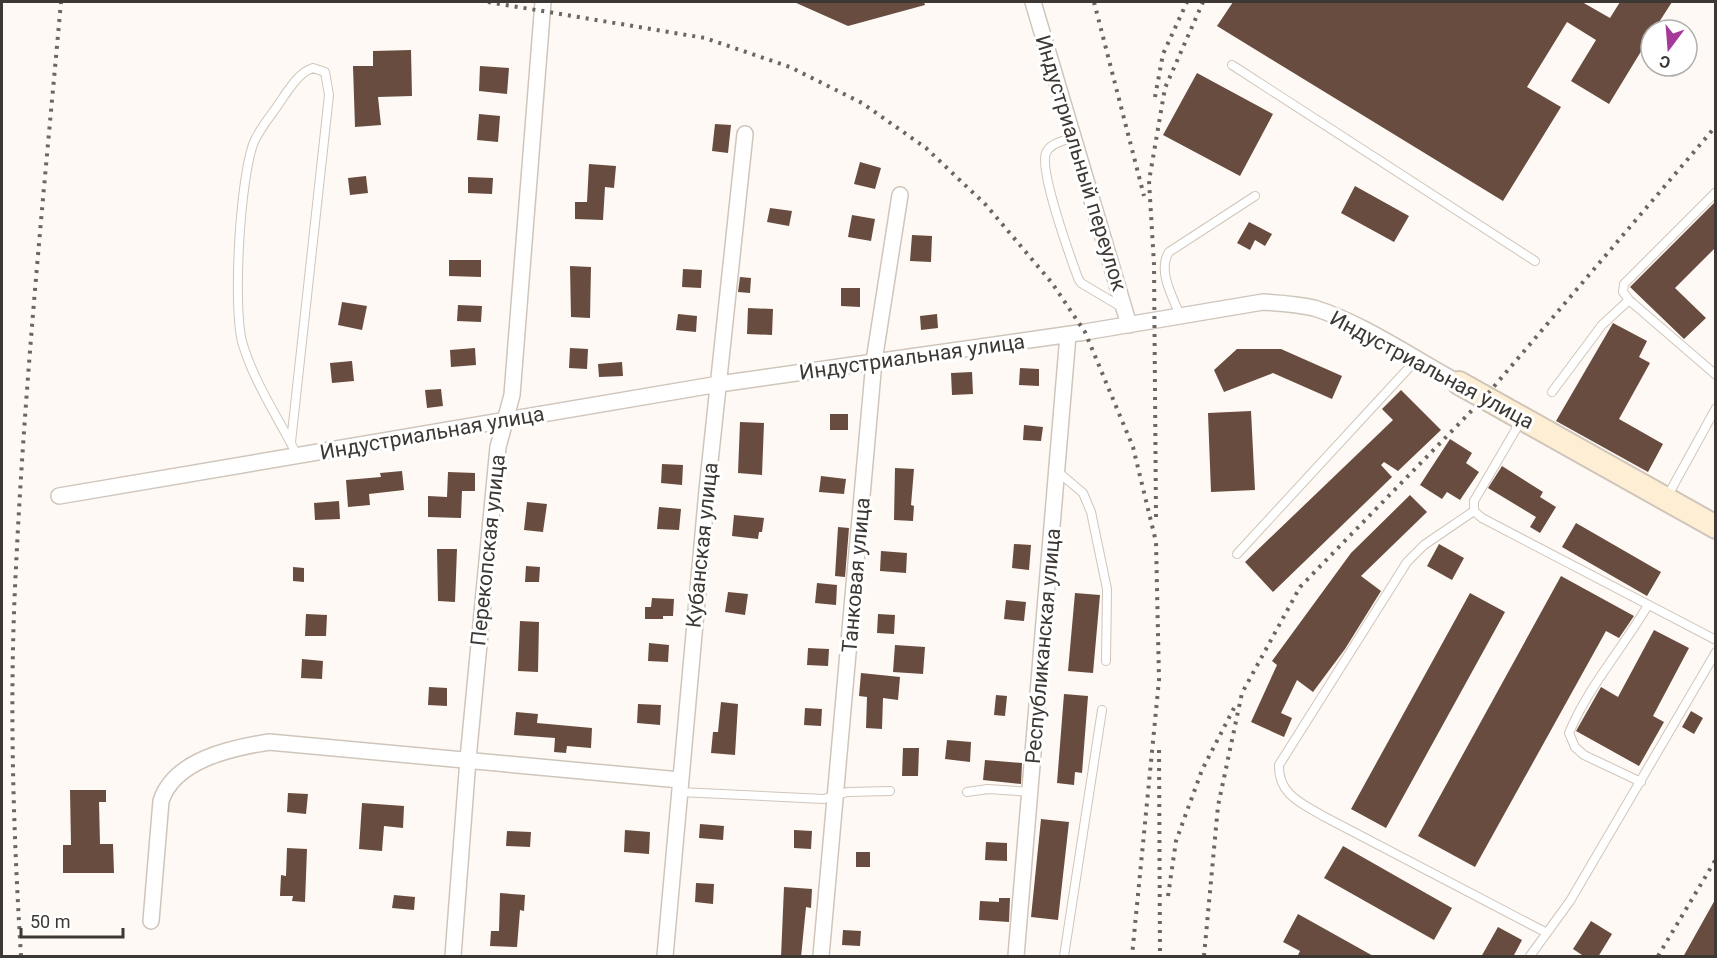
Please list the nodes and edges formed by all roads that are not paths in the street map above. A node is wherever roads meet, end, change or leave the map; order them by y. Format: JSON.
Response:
{"nodes":[{"id":1,"x":543,"y":2,"type":"edge"},
{"id":2,"x":1033,"y":2,"type":"edge"},
{"id":3,"x":1232,"y":65,"type":"dead end"},
{"id":4,"x":745,"y":134,"type":"dead end"},
{"id":5,"x":1073,"y":137,"type":"junction"},
{"id":6,"x":1716,"y":192,"type":"edge"},
{"id":7,"x":900,"y":195,"type":"dead end"},
{"id":8,"x":1255,"y":196,"type":"dead end"},
{"id":9,"x":1535,"y":261,"type":"dead end"},
{"id":10,"x":1629,"y":300,"type":"junction"},
{"id":11,"x":1124,"y":309,"type":"junction"},
{"id":12,"x":1180,"y":315,"type":"junction"},
{"id":13,"x":1129,"y":325,"type":"junction"},
{"id":14,"x":1068,"y":335,"type":"junction"},
{"id":15,"x":1416,"y":360,"type":"junction"},
{"id":16,"x":874,"y":361,"type":"junction"},
{"id":17,"x":1716,"y":375,"type":"edge"},
{"id":18,"x":1459,"y":383,"type":"joint"},
{"id":19,"x":719,"y":384,"type":"junction"},
{"id":20,"x":1552,"y":392,"type":"dead end"},
{"id":21,"x":1716,"y":408,"type":"edge"},
{"id":22,"x":1523,"y":418,"type":"junction"},
{"id":23,"x":507,"y":420,"type":"junction"},
{"id":24,"x":294,"y":449,"type":"junction"},
{"id":25,"x":1057,"y":471,"type":"junction"},
{"id":26,"x":59,"y":496,"type":"dead end"},
{"id":27,"x":1666,"y":499,"type":"junction"},
{"id":28,"x":1474,"y":511,"type":"junction"},
{"id":29,"x":1716,"y":527,"type":"edge"},
{"id":30,"x":1237,"y":554,"type":"dead end"},
{"id":31,"x":1648,"y":605,"type":"junction"},
{"id":32,"x":1716,"y":640,"type":"edge"},
{"id":33,"x":1716,"y":652,"type":"edge"},
{"id":34,"x":1106,"y":661,"type":"dead end"},
{"id":35,"x":1102,"y":710,"type":"dead end"},
{"id":36,"x":468,"y":759,"type":"junction"},
{"id":37,"x":1641,"y":782,"type":"junction"},
{"id":38,"x":680,"y":786,"type":"junction"},
{"id":39,"x":890,"y":791,"type":"dead end"},
{"id":40,"x":967,"y":792,"type":"dead end"},
{"id":41,"x":1031,"y":792,"type":"junction"},
{"id":42,"x":836,"y":796,"type":"junction"},
{"id":43,"x":151,"y":921,"type":"dead end"},
{"id":44,"x":1547,"y":933,"type":"junction"},
{"id":45,"x":453,"y":957,"type":"edge"},
{"id":46,"x":665,"y":957,"type":"edge"},
{"id":47,"x":821,"y":957,"type":"edge"},
{"id":48,"x":1016,"y":957,"type":"edge"},
{"id":49,"x":1064,"y":957,"type":"edge"},
{"id":50,"x":1530,"y":957,"type":"edge"}],
"edges":[{"from":1,"to":23,"type":"street","name":"Перекопская улица"},
{"from":2,"to":5,"type":"street","name":"Индустриальный переулок"},
{"from":3,"to":9,"type":"lane"},
{"from":4,"to":19,"type":"street","name":"Кубанская улица"},
{"from":5,"to":11,"type":"street","name":"Индустриальный переулок"},
{"from":5,"to":11,"type":"lane"},
{"from":6,"to":10,"type":"lane"},
{"from":7,"to":16,"type":"street","name":"Танковая улица"},
{"from":8,"to":12,"type":"lane"},
{"from":10,"to":17,"type":"lane"},
{"from":10,"to":20,"type":"lane"},
{"from":11,"to":13,"type":"street","name":"Индустриальный переулок"},
{"from":12,"to":13,"type":"street","name":"Индустриальная улица"},
{"from":12,"to":15,"type":"street","name":"Индустриальная улица"},
{"from":13,"to":14,"type":"street","name":"Индустриальная улица"},
{"from":14,"to":16,"type":"street","name":"Индустриальная улица"},
{"from":14,"to":25,"type":"street","name":"Республиканская улица"},
{"from":15,"to":18,"type":"street","name":"Индустриальная улица"},
{"from":15,"to":30,"type":"lane"},
{"from":16,"to":19,"type":"street","name":"Индустриальная улица"},
{"from":16,"to":42,"type":"street","name":"Танковая улица"},
{"from":18,"to":22,"type":"street","name":"Индустриальная улица"},
{"from":19,"to":23,"type":"street","name":"Индустриальная улица"},
{"from":19,"to":38,"type":"street","name":"Кубанская улица"},
{"from":21,"to":27,"type":"lane"},
{"from":22,"to":27,"type":"street","name":"Индустриальная улица"},
{"from":22,"to":28,"type":"lane"},
{"from":23,"to":24,"type":"street","name":"Индустриальная улица"},
{"from":23,"to":36,"type":"street","name":"Перекопская улица"},
{"from":24,"to":24,"type":"lane"},
{"from":24,"to":26,"type":"street","name":"Индустриальная улица"},
{"from":25,"to":34,"type":"lane"},
{"from":25,"to":41,"type":"street","name":"Республиканская улица"},
{"from":27,"to":29,"type":"street","name":"Индустриальная улица"},
{"from":28,"to":31,"type":"lane"},
{"from":28,"to":44,"type":"lane"},
{"from":31,"to":32,"type":"lane"},
{"from":31,"to":37,"type":"lane"},
{"from":33,"to":37,"type":"lane"},
{"from":35,"to":49,"type":"lane"},
{"from":36,"to":38,"type":"street"},
{"from":36,"to":43,"type":"street"},
{"from":36,"to":45,"type":"street","name":"Перекопская улица"},
{"from":37,"to":44,"type":"lane"},
{"from":38,"to":42,"type":"lane"},
{"from":38,"to":46,"type":"street","name":"Кубанская улица"},
{"from":39,"to":42,"type":"lane"},
{"from":40,"to":41,"type":"lane"},
{"from":41,"to":48,"type":"street","name":"Республиканская улица"},
{"from":42,"to":47,"type":"street","name":"Танковая улица"},
{"from":44,"to":50,"type":"lane"}]}
